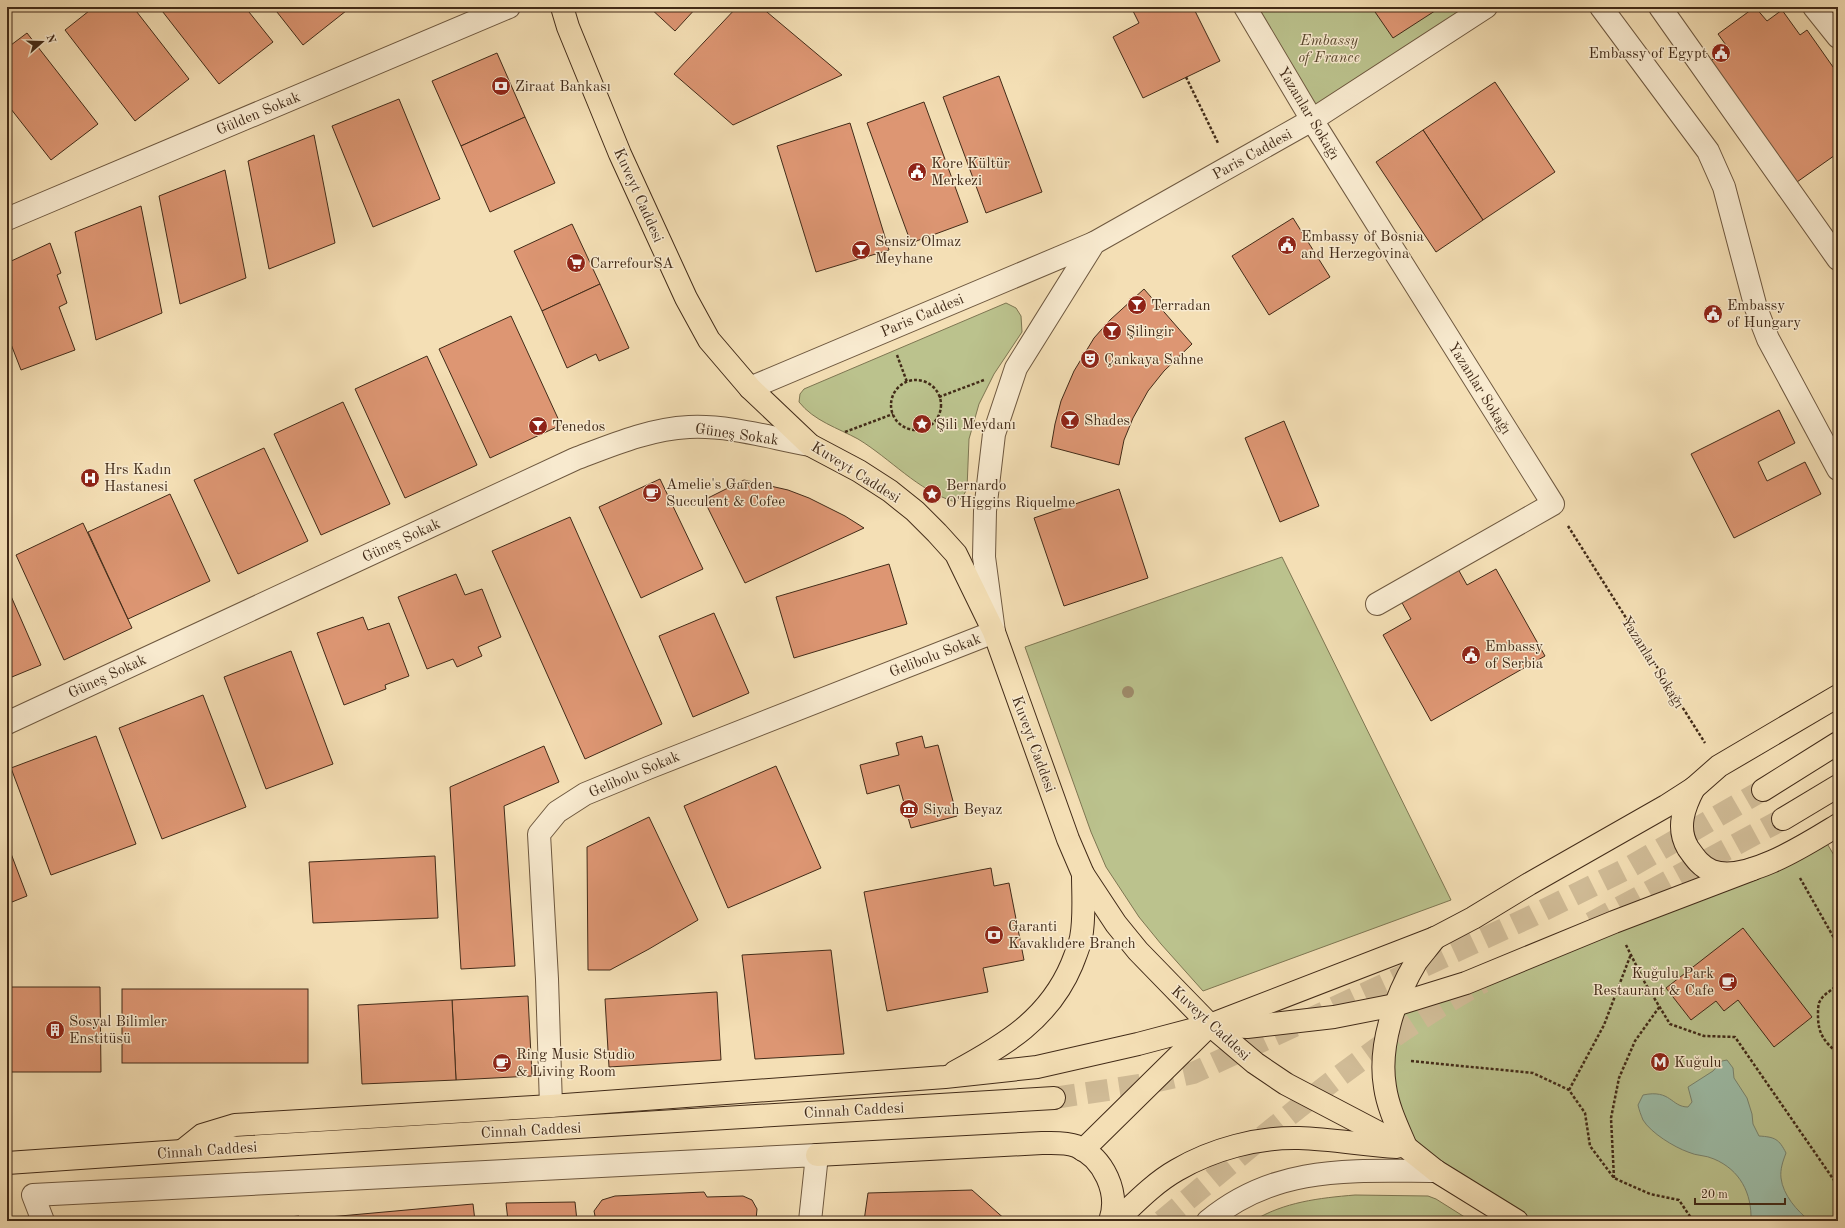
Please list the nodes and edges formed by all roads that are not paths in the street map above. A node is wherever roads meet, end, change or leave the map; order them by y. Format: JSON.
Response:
{"nodes":[{"id":1,"x":509,"y":7,"type":"edge"},
{"id":2,"x":562,"y":7,"type":"edge"},
{"id":3,"x":1245,"y":7,"type":"edge"},
{"id":4,"x":1486,"y":7,"type":"edge"},
{"id":5,"x":1601,"y":7,"type":"edge"},
{"id":6,"x":1660,"y":7,"type":"edge"},
{"id":7,"x":1814,"y":7,"type":"edge"},
{"id":8,"x":1838,"y":37,"type":"edge"},
{"id":9,"x":1312,"y":120,"type":"junction"},
{"id":10,"x":7,"y":219,"type":"edge"},
{"id":11,"x":1094,"y":243,"type":"junction"},
{"id":12,"x":1838,"y":259,"type":"edge"},
{"id":13,"x":750,"y":388,"type":"junction"},
{"id":14,"x":810,"y":445,"type":"junction"},
{"id":15,"x":1838,"y":469,"type":"edge"},
{"id":16,"x":1377,"y":604,"type":"dead end"},
{"id":17,"x":994,"y":632,"type":"junction"},
{"id":18,"x":1838,"y":696,"type":"edge"},
{"id":19,"x":7,"y":723,"type":"edge"},
{"id":20,"x":1838,"y":743,"type":"edge"},
{"id":21,"x":1838,"y":786,"type":"edge"},
{"id":22,"x":1694,"y":788,"type":"junction"},
{"id":23,"x":1763,"y":790,"type":"tunnel mouth"},
{"id":24,"x":1783,"y":819,"type":"tunnel mouth"},
{"id":25,"x":1838,"y":825,"type":"edge"},
{"id":26,"x":1754,"y":869,"type":"junction"},
{"id":27,"x":1083,"y":874,"type":"junction"},
{"id":28,"x":1435,"y":938,"type":"junction"},
{"id":29,"x":1395,"y":1005,"type":"junction"},
{"id":30,"x":1210,"y":1025,"type":"junction"},
{"id":31,"x":945,"y":1077,"type":"junction"},
{"id":32,"x":1054,"y":1098,"type":"tunnel mouth"},
{"id":33,"x":551,"y":1106,"type":"junction"},
{"id":34,"x":1406,"y":1147,"type":"junction"},
{"id":35,"x":1083,"y":1150,"type":"junction"},
{"id":36,"x":182,"y":1151,"type":"junction"},
{"id":37,"x":817,"y":1155,"type":"junction"},
{"id":38,"x":7,"y":1163,"type":"edge"},
{"id":39,"x":1436,"y":1171,"type":"junction"},
{"id":40,"x":43,"y":1221,"type":"edge"},
{"id":41,"x":810,"y":1221,"type":"edge"},
{"id":42,"x":1110,"y":1221,"type":"edge"},
{"id":43,"x":1116,"y":1221,"type":"edge"},
{"id":44,"x":1208,"y":1221,"type":"edge"},
{"id":45,"x":1517,"y":1221,"type":"edge"}],
"edges":[{"from":1,"to":10,"type":"street","name":"Gülden Sokak"},
{"from":2,"to":13,"type":"main road","name":"Kuveyt Caddesi"},
{"from":3,"to":9,"type":"street","name":"Yazanlar Sokağı"},
{"from":4,"to":9,"type":"street","name":"Paris Caddesi"},
{"from":5,"to":15,"type":"street"},
{"from":6,"to":12,"type":"street"},
{"from":7,"to":8,"type":"street"},
{"from":9,"to":11,"type":"street","name":"Paris Caddesi"},
{"from":9,"to":16,"type":"street","name":"Yazanlar Sokağı"},
{"from":11,"to":13,"type":"street","name":"Paris Caddesi"},
{"from":11,"to":17,"type":"street","name":"Paris Caddesi"},
{"from":13,"to":14,"type":"main road","name":"Kuveyt Caddesi"},
{"from":14,"to":17,"type":"main road","name":"Kuveyt Caddesi"},
{"from":14,"to":19,"type":"street","name":"Güneş Sokak"},
{"from":17,"to":27,"type":"main road","name":"Kuveyt Caddesi"},
{"from":17,"to":33,"type":"street","name":"Gelibolu Sokak"},
{"from":18,"to":22,"type":"main road"},
{"from":20,"to":23,"type":"main road"},
{"from":21,"to":24,"type":"main road"},
{"from":22,"to":26,"type":"main road"},
{"from":22,"to":28,"type":"main road"},
{"from":25,"to":26,"type":"main road"},
{"from":26,"to":29,"type":"main road"},
{"from":27,"to":30,"type":"main road","name":"Kuveyt Caddesi"},
{"from":27,"to":31,"type":"main road"},
{"from":28,"to":29,"type":"main road"},
{"from":28,"to":30,"type":"main road"},
{"from":29,"to":30,"type":"main road"},
{"from":29,"to":34,"type":"main road"},
{"from":30,"to":31,"type":"main road"},
{"from":30,"to":34,"type":"main road","name":"Kuveyt Caddesi"},
{"from":30,"to":35,"type":"main road"},
{"from":31,"to":33,"type":"main road"},
{"from":32,"to":36,"type":"main road","name":"Cinnah Caddesi"},
{"from":33,"to":36,"type":"main road"},
{"from":34,"to":39,"type":"main road","name":"Kuveyt Caddesi"},
{"from":34,"to":43,"type":"main road"},
{"from":35,"to":37,"type":"main road"},
{"from":35,"to":42,"type":"main road"},
{"from":36,"to":38,"type":"main road","name":"Cinnah Caddesi"},
{"from":37,"to":40,"type":"street"},
{"from":37,"to":41,"type":"street"},
{"from":39,"to":44,"type":"street"},
{"from":39,"to":45,"type":"main road","name":"Kuveyt Caddesi"}]}
